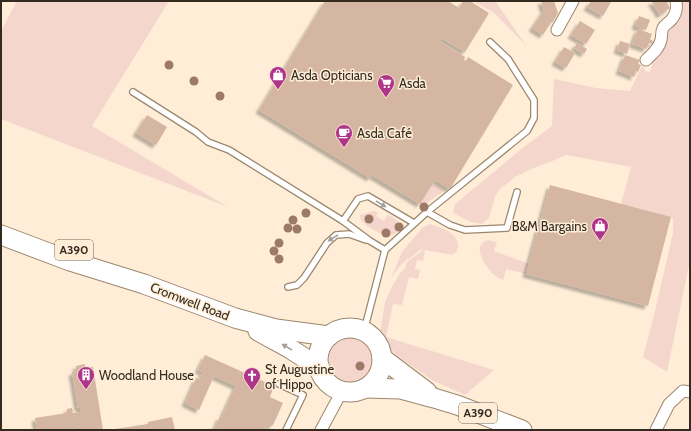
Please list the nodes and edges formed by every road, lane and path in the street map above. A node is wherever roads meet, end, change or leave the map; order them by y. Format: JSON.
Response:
{"nodes":[{"id":1,"x":573,"y":1,"type":"edge"},
{"id":2,"x":676,"y":1,"type":"edge"},
{"id":3,"x":557,"y":30,"type":"dead end"},
{"id":4,"x":490,"y":42,"type":"dead end"},
{"id":5,"x":646,"y":60,"type":"dead end"},
{"id":6,"x":133,"y":92,"type":"dead end"},
{"id":7,"x":517,"y":192,"type":"dead end"},
{"id":8,"x":427,"y":212,"type":"junction"},
{"id":9,"x":1,"y":221,"type":"edge"},
{"id":10,"x":343,"y":221,"type":"junction"},
{"id":11,"x":414,"y":223,"type":"junction"},
{"id":12,"x":1,"y":235,"type":"edge"},
{"id":13,"x":370,"y":241,"type":"junction"},
{"id":14,"x":385,"y":250,"type":"junction"},
{"id":15,"x":144,"y":284,"type":"junction"},
{"id":16,"x":288,"y":287,"type":"dead end"},
{"id":17,"x":235,"y":318,"type":"junction"},
{"id":18,"x":364,"y":331,"type":"junction"},
{"id":19,"x":329,"y":336,"type":"junction"},
{"id":20,"x":382,"y":358,"type":"junction"},
{"id":21,"x":320,"y":368,"type":"junction"},
{"id":22,"x":279,"y":384,"type":"dead end"},
{"id":23,"x":366,"y":388,"type":"junction"},
{"id":24,"x":342,"y":391,"type":"junction"},
{"id":25,"x":690,"y":392,"type":"edge"},
{"id":26,"x":434,"y":398,"type":"junction"},
{"id":27,"x":286,"y":430,"type":"edge"},
{"id":28,"x":322,"y":430,"type":"edge"},
{"id":29,"x":522,"y":430,"type":"edge"},
{"id":30,"x":656,"y":430,"type":"edge"}],
"edges":[{"from":1,"to":3,"type":"street"},
{"from":2,"to":5,"type":"street"},
{"from":4,"to":8,"type":"lane"},
{"from":6,"to":10,"type":"lane"},
{"from":7,"to":8,"type":"lane"},
{"from":8,"to":11,"type":"lane"},
{"from":9,"to":15,"type":"highway","name":"Cromwell Road","number":"A390"},
{"from":10,"to":11,"type":"lane","one_way":true},
{"from":10,"to":13,"type":"lane"},
{"from":11,"to":14,"type":"lane"},
{"from":12,"to":15,"type":"highway","name":"Cromwell Road","number":"A390"},
{"from":13,"to":14,"type":"lane"},
{"from":13,"to":16,"type":"lane","one_way":true},
{"from":14,"to":18,"type":"lane"},
{"from":15,"to":17,"type":"highway","name":"Cromwell Road","number":"A390"},
{"from":17,"to":19,"type":"highway","name":"Cromwell Road","number":"A390"},
{"from":21,"to":17,"type":"highway","name":"Cromwell Road","number":"A390","one_way":true},
{"from":18,"to":19,"type":"highway"},
{"from":18,"to":20,"type":"highway","number":"A390"},
{"from":19,"to":21,"type":"highway"},
{"from":20,"to":23,"type":"highway"},
{"from":20,"to":26,"type":"highway","number":"A390"},
{"from":21,"to":24,"type":"highway","number":"A390"},
{"from":22,"to":27,"type":"lane"},
{"from":23,"to":24,"type":"highway","number":"A390"},
{"from":23,"to":26,"type":"highway","number":"A390"},
{"from":24,"to":28,"type":"street"},
{"from":25,"to":30,"type":"street"},
{"from":26,"to":29,"type":"highway","number":"A390"}]}
